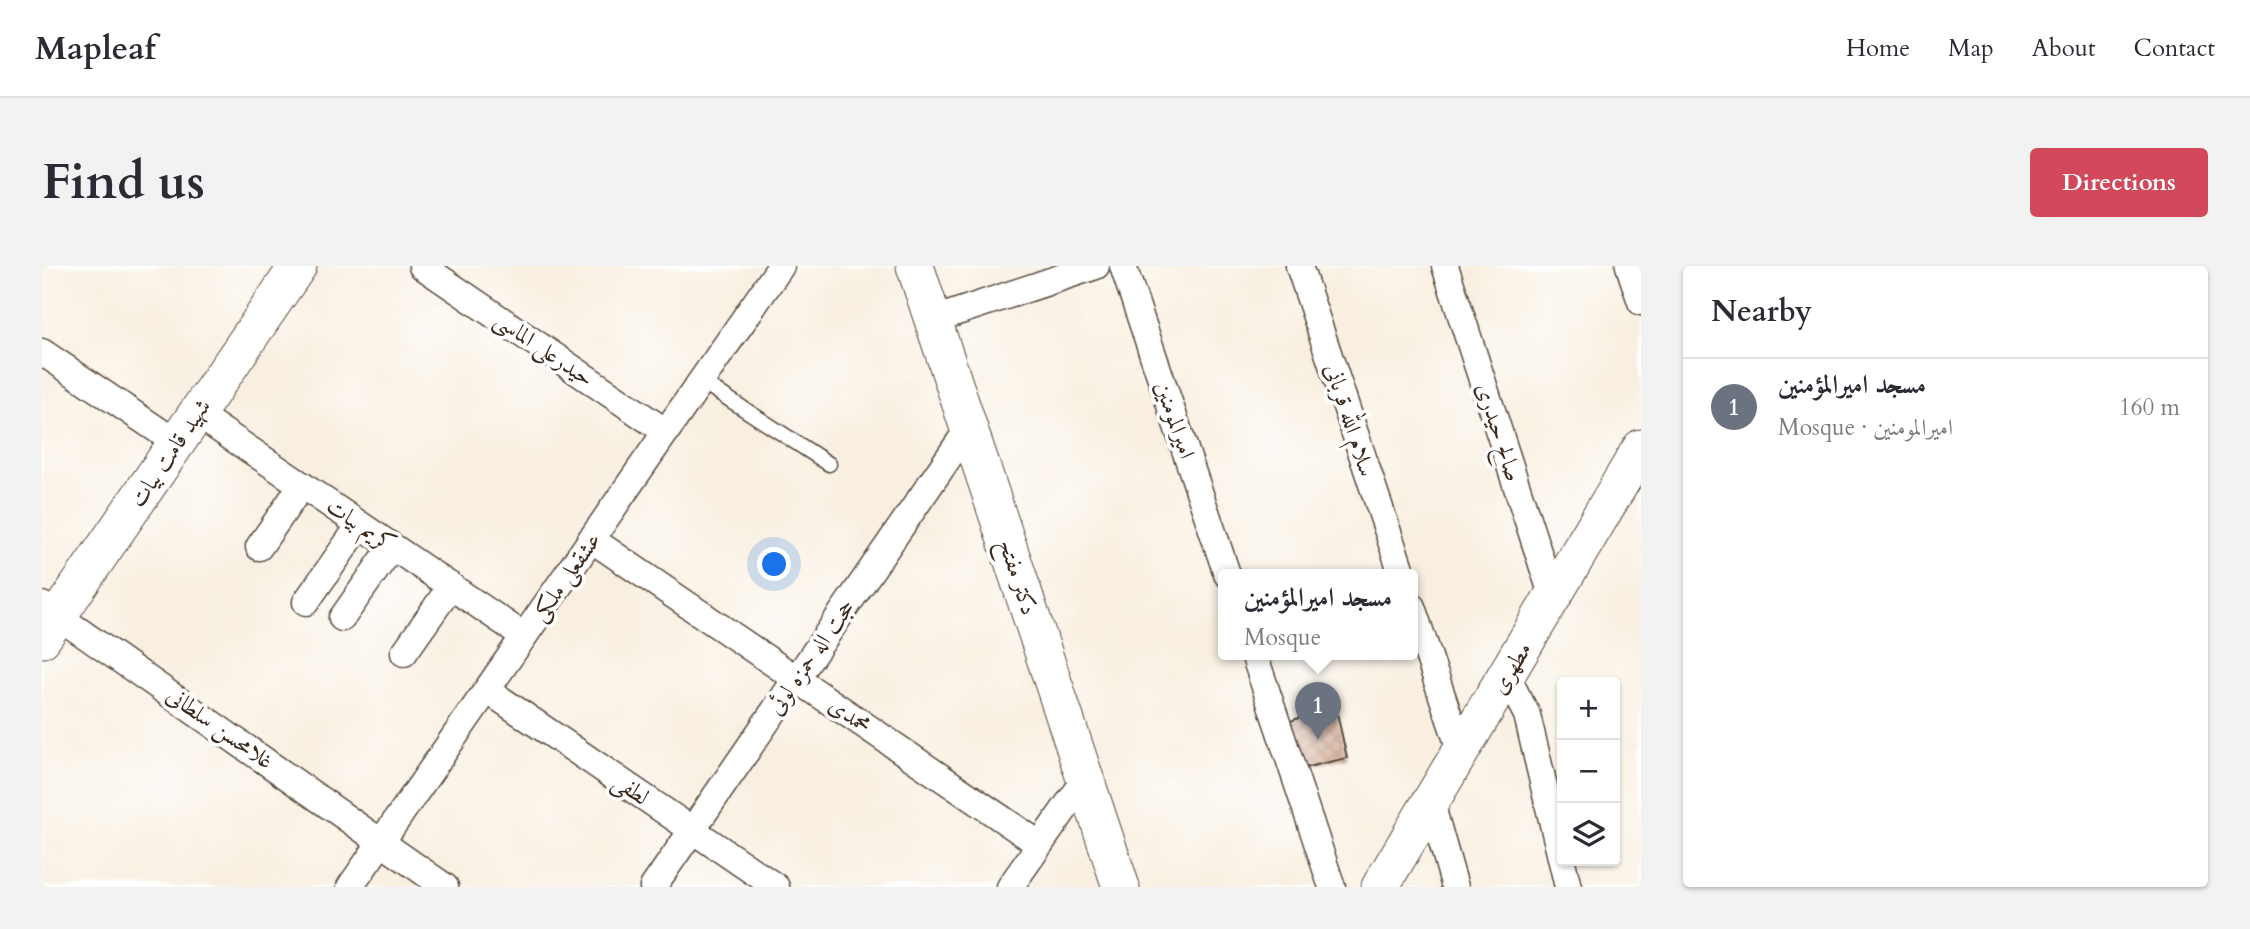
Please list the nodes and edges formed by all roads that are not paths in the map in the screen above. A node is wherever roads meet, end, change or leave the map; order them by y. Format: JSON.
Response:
{"nodes":[{"id":1,"x":298,"y":266,"type":"edge"},
{"id":2,"x":422,"y":266,"type":"edge"},
{"id":3,"x":781,"y":266,"type":"edge"},
{"id":4,"x":915,"y":266,"type":"edge"},
{"id":5,"x":1096,"y":266,"type":"edge"},
{"id":6,"x":1123,"y":266,"type":"edge"},
{"id":7,"x":1299,"y":266,"type":"edge"},
{"id":8,"x":1445,"y":266,"type":"edge"},
{"id":9,"x":1629,"y":266,"type":"edge"},
{"id":10,"x":1641,"y":302,"type":"edge"},
{"id":11,"x":933,"y":320,"type":"junction"},
{"id":12,"x":42,"y":352,"type":"edge"},
{"id":13,"x":701,"y":382,"type":"junction"},
{"id":14,"x":197,"y":414,"type":"junction"},
{"id":15,"x":969,"y":428,"type":"junction"},
{"id":16,"x":666,"y":432,"type":"junction"},
{"id":17,"x":177,"y":443,"type":"junction"},
{"id":18,"x":1638,"y":461,"type":"edge"},
{"id":19,"x":829,"y":464,"type":"dead end"},
{"id":20,"x":302,"y":485,"type":"junction"},
{"id":21,"x":360,"y":525,"type":"junction"},
{"id":22,"x":592,"y":539,"type":"junction"},
{"id":23,"x":260,"y":547,"type":"dead end"},
{"id":24,"x":392,"y":547,"type":"junction"},
{"id":25,"x":1225,"y":569,"type":"edge"},
{"id":26,"x":1400,"y":569,"type":"edge"},
{"id":27,"x":451,"y":586,"type":"junction"},
{"id":28,"x":1553,"y":598,"type":"junction"},
{"id":29,"x":306,"y":602,"type":"dead end"},
{"id":30,"x":342,"y":618,"type":"dead end"},
{"id":31,"x":47,"y":620,"type":"edge"},
{"id":32,"x":1418,"y":625,"type":"edge"},
{"id":33,"x":524,"y":636,"type":"junction"},
{"id":34,"x":404,"y":653,"type":"dead end"},
{"id":35,"x":1256,"y":660,"type":"edge"},
{"id":36,"x":1506,"y":675,"type":"junction"},
{"id":37,"x":796,"y":679,"type":"junction"},
{"id":38,"x":486,"y":690,"type":"junction"},
{"id":39,"x":1461,"y":752,"type":"junction"},
{"id":40,"x":1085,"y":780,"type":"junction"},
{"id":41,"x":1431,"y":803,"type":"junction"},
{"id":42,"x":692,"y":830,"type":"junction"},
{"id":43,"x":382,"y":841,"type":"junction"},
{"id":44,"x":1039,"y":844,"type":"junction"},
{"id":45,"x":350,"y":887,"type":"edge"},
{"id":46,"x":445,"y":887,"type":"edge"},
{"id":47,"x":653,"y":887,"type":"edge"},
{"id":48,"x":776,"y":887,"type":"edge"},
{"id":49,"x":1010,"y":887,"type":"edge"},
{"id":50,"x":1121,"y":887,"type":"edge"},
{"id":51,"x":1332,"y":887,"type":"edge"},
{"id":52,"x":1380,"y":887,"type":"edge"},
{"id":53,"x":1455,"y":887,"type":"edge"},
{"id":54,"x":1568,"y":887,"type":"edge"}],
"edges":[{"from":1,"to":14,"type":"main road","name":"شهید قامت بیات"},
{"from":2,"to":16,"type":"street","name":"حیدرعلی الماسی"},
{"from":3,"to":13,"type":"street","name":"عشقعلی ملکی"},
{"from":4,"to":11,"type":"main road","name":"دکتر مفتح"},
{"from":5,"to":11,"type":"street"},
{"from":6,"to":25,"type":"street","name":"امیرالمومنین"},
{"from":7,"to":26,"type":"street","name":"سلام الله قربانی"},
{"from":8,"to":28,"type":"street","name":"صالح حیدری"},
{"from":9,"to":10,"type":"street"},
{"from":11,"to":15,"type":"main road","name":"دکتر مفتح"},
{"from":12,"to":17,"type":"street"},
{"from":13,"to":16,"type":"street","name":"عشقعلی ملکی"},
{"from":13,"to":19,"type":"lane"},
{"from":14,"to":17,"type":"main road","name":"شهید قامت بیات"},
{"from":14,"to":20,"type":"street","name":"کریم بیات"},
{"from":15,"to":37,"type":"street","name":"حجت اله حمزه لوئی"},
{"from":15,"to":40,"type":"main road","name":"دکتر مفتح"},
{"from":16,"to":22,"type":"street","name":"عشقعلی ملکی"},
{"from":17,"to":31,"type":"main road","name":"شهید قامت بیات"},
{"from":18,"to":28,"type":"main road","name":"مطهری"},
{"from":20,"to":21,"type":"street","name":"کریم بیات"},
{"from":20,"to":23,"type":"street"},
{"from":21,"to":24,"type":"street","name":"کریم بیات"},
{"from":21,"to":29,"type":"street"},
{"from":22,"to":33,"type":"street","name":"عشقعلی ملکی"},
{"from":22,"to":37,"type":"street","name":"محمدی"},
{"from":24,"to":27,"type":"street","name":"کریم بیات"},
{"from":24,"to":30,"type":"street"},
{"from":27,"to":33,"type":"street","name":"کریم بیات"},
{"from":27,"to":34,"type":"street"},
{"from":28,"to":36,"type":"main road","name":"مطهری"},
{"from":31,"to":43,"type":"street","name":"غلامحسن سلطانی"},
{"from":32,"to":39,"type":"street"},
{"from":33,"to":38,"type":"street","name":"عشقعلی ملکی"},
{"from":35,"to":51,"type":"street"},
{"from":36,"to":39,"type":"main road","name":"مطهری"},
{"from":36,"to":54,"type":"street"},
{"from":37,"to":42,"type":"street","name":"حجت اله حمزه لوئی"},
{"from":37,"to":44,"type":"street","name":"محمدی"},
{"from":38,"to":42,"type":"street","name":"لطفی"},
{"from":38,"to":43,"type":"street","name":"عشقعلی ملکی"},
{"from":39,"to":41,"type":"main road","name":"مطهری"},
{"from":40,"to":44,"type":"street"},
{"from":40,"to":50,"type":"main road","name":"دکتر مفتح"},
{"from":41,"to":52,"type":"main road","name":"مطهری"},
{"from":41,"to":53,"type":"street"},
{"from":42,"to":47,"type":"street","name":"حجت اله حمزه لوئی"},
{"from":42,"to":48,"type":"street","name":"لطفی"},
{"from":43,"to":45,"type":"street","name":"عشقعلی ملکی"},
{"from":43,"to":46,"type":"street","name":"غلامحسن سلطانی"},
{"from":44,"to":49,"type":"street"}]}
